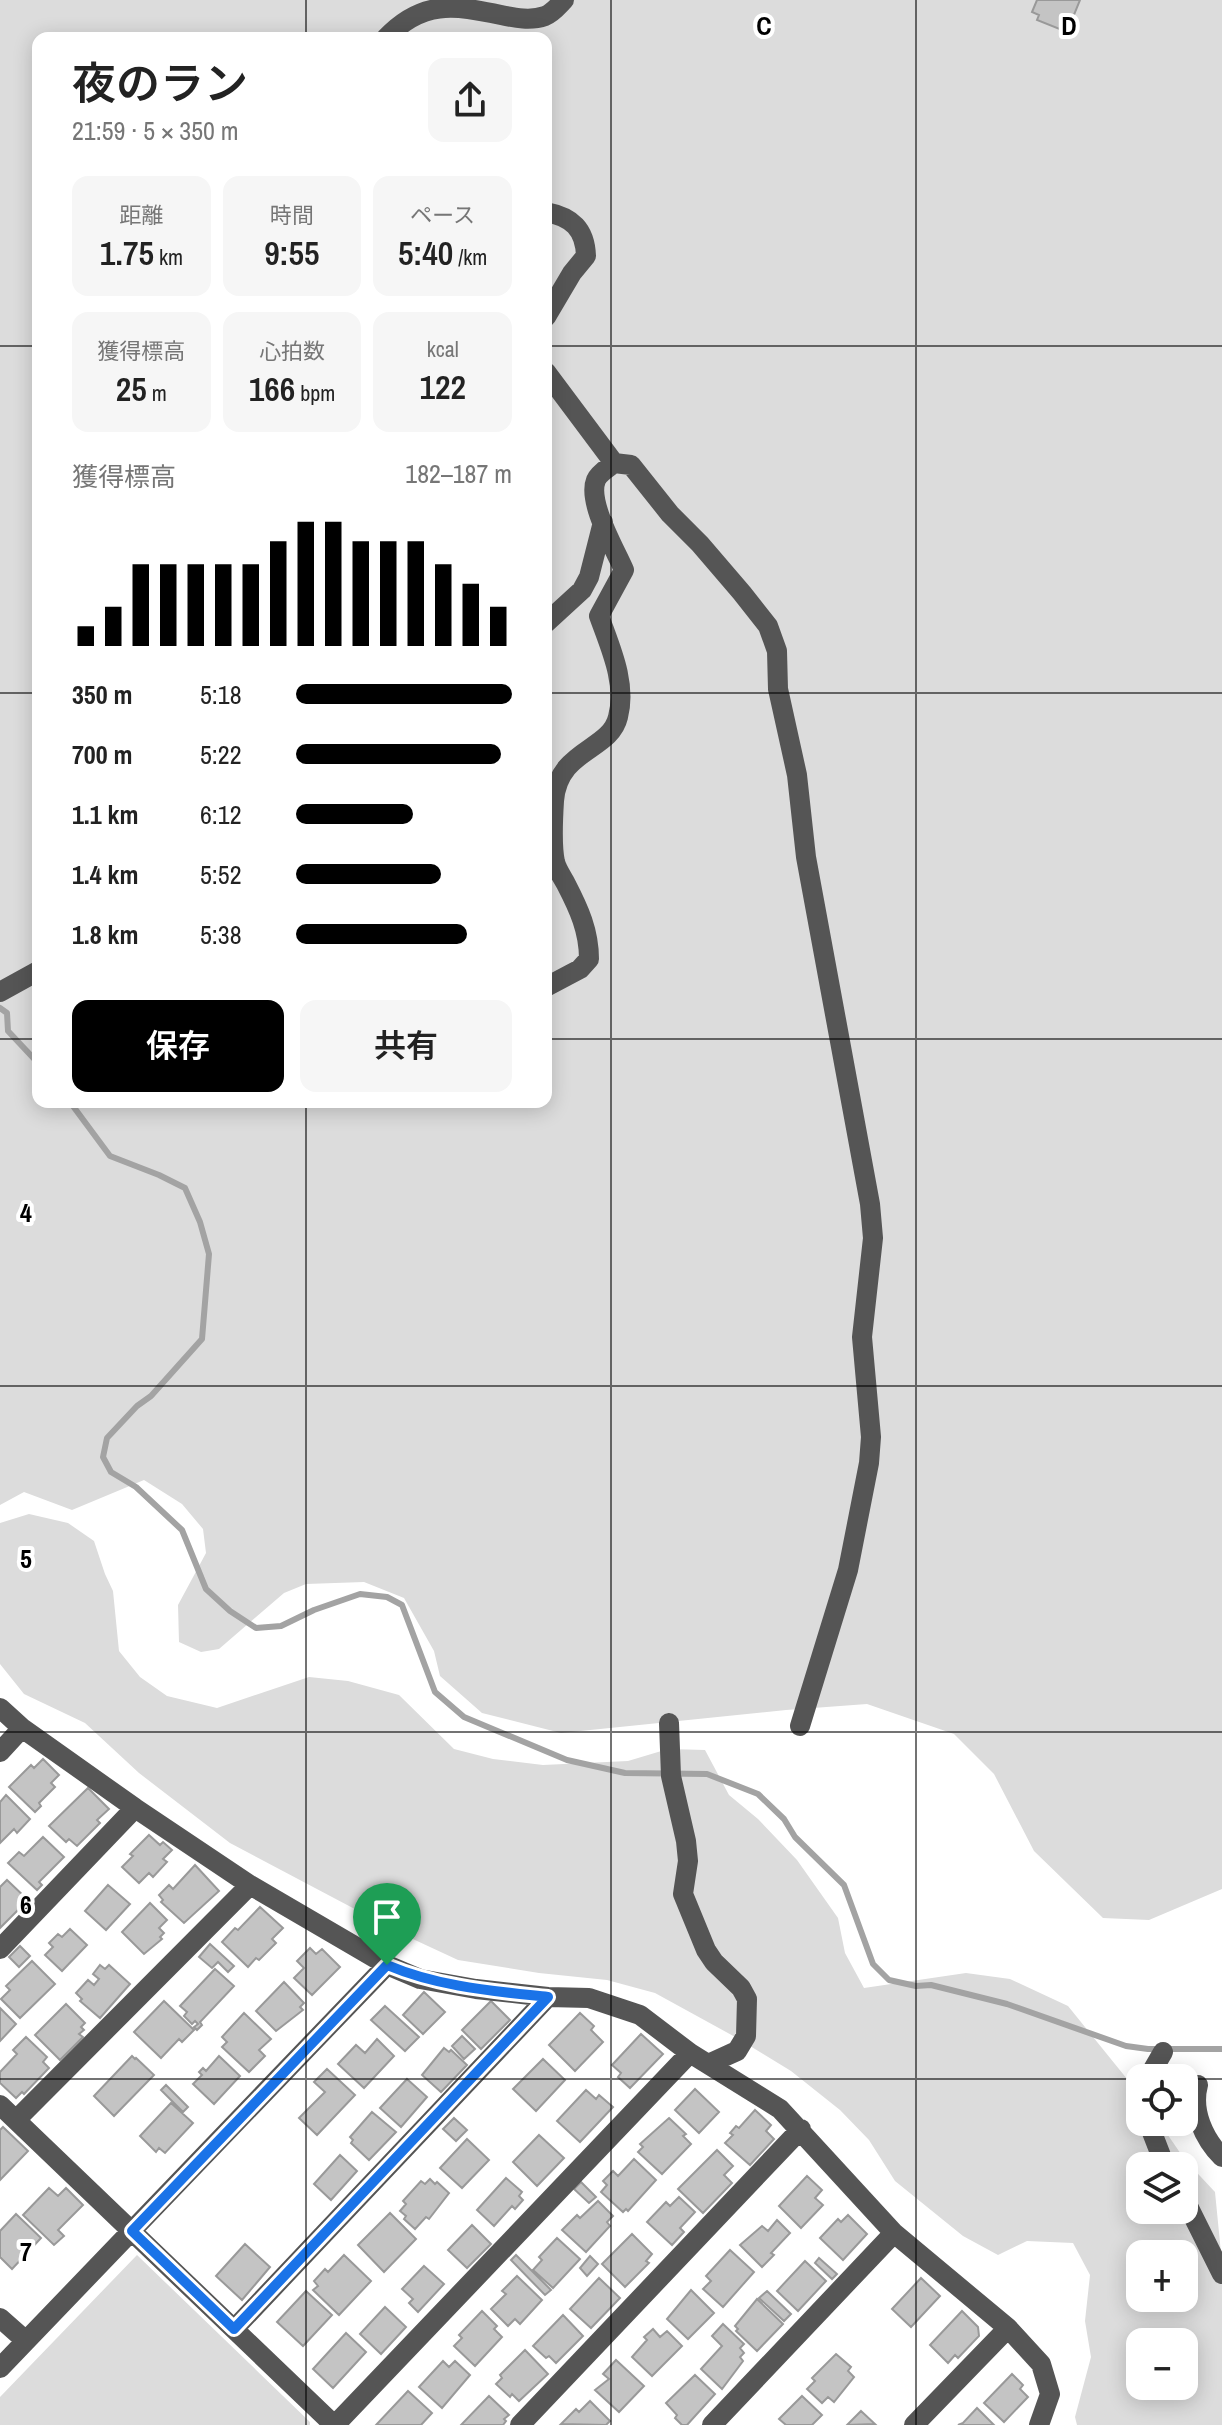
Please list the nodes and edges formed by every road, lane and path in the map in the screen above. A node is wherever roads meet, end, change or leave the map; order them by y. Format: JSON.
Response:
{"nodes":[{"id":1,"x":564,"y":0,"type":"edge"},
{"id":2,"x":392,"y":32,"type":"edge"},
{"id":3,"x":552,"y":214,"type":"edge"},
{"id":4,"x":552,"y":307,"type":"edge"},
{"id":5,"x":552,"y":380,"type":"edge"},
{"id":6,"x":614,"y":463,"type":"junction"},
{"id":7,"x":603,"y":522,"type":"junction"},
{"id":8,"x":552,"y":618,"type":"edge"},
{"id":9,"x":32,"y":974,"type":"edge"},
{"id":10,"x":552,"y":984,"type":"edge"},
{"id":11,"x":0,"y":992,"type":"edge"},
{"id":12,"x":0,"y":1708,"type":"edge"},
{"id":13,"x":669,"y":1723,"type":"dead end"},
{"id":14,"x":800,"y":1726,"type":"dead end"},
{"id":15,"x":22,"y":1728,"type":"junction"},
{"id":16,"x":0,"y":1752,"type":"edge"},
{"id":17,"x":135,"y":1808,"type":"junction"},
{"id":18,"x":250,"y":1885,"type":"junction"},
{"id":19,"x":0,"y":1949,"type":"edge"},
{"id":20,"x":387,"y":1965,"type":"junction"},
{"id":21,"x":548,"y":1997,"type":"junction"},
{"id":22,"x":1163,"y":2052,"type":"dead end"},
{"id":23,"x":690,"y":2053,"type":"junction"},
{"id":24,"x":708,"y":2064,"type":"junction"},
{"id":25,"x":1156,"y":2064,"type":"edge"},
{"id":26,"x":0,"y":2105,"type":"edge"},
{"id":27,"x":1198,"y":2111,"type":"edge"},
{"id":28,"x":16,"y":2120,"type":"junction"},
{"id":29,"x":801,"y":2129,"type":"junction"},
{"id":30,"x":1222,"y":2157,"type":"edge"},
{"id":31,"x":1196,"y":2224,"type":"edge"},
{"id":32,"x":132,"y":2231,"type":"junction"},
{"id":33,"x":894,"y":2233,"type":"junction"},
{"id":34,"x":1222,"y":2274,"type":"edge"},
{"id":35,"x":0,"y":2318,"type":"edge"},
{"id":36,"x":1008,"y":2328,"type":"junction"},
{"id":37,"x":234,"y":2329,"type":"junction"},
{"id":38,"x":26,"y":2341,"type":"junction"},
{"id":39,"x":0,"y":2368,"type":"edge"},
{"id":40,"x":335,"y":2425,"type":"edge"},
{"id":41,"x":520,"y":2425,"type":"edge"},
{"id":42,"x":712,"y":2425,"type":"edge"},
{"id":43,"x":914,"y":2425,"type":"edge"},
{"id":44,"x":1039,"y":2425,"type":"edge"}],
"edges":[{"from":1,"to":2,"type":"street"},
{"from":3,"to":4,"type":"street"},
{"from":5,"to":6,"type":"street"},
{"from":6,"to":7,"type":"street"},
{"from":6,"to":14,"type":"street"},
{"from":7,"to":8,"type":"street"},
{"from":7,"to":10,"type":"street"},
{"from":9,"to":11,"type":"street"},
{"from":12,"to":15,"type":"street"},
{"from":13,"to":24,"type":"street"},
{"from":15,"to":16,"type":"street"},
{"from":15,"to":17,"type":"street"},
{"from":17,"to":18,"type":"street"},
{"from":17,"to":19,"type":"street"},
{"from":18,"to":20,"type":"street"},
{"from":18,"to":28,"type":"street"},
{"from":20,"to":21,"type":"street"},
{"from":20,"to":32,"type":"street"},
{"from":21,"to":23,"type":"street"},
{"from":21,"to":37,"type":"street"},
{"from":22,"to":25,"type":"street"},
{"from":23,"to":24,"type":"street"},
{"from":23,"to":40,"type":"street"},
{"from":24,"to":29,"type":"street"},
{"from":26,"to":28,"type":"street"},
{"from":27,"to":30,"type":"street"},
{"from":28,"to":32,"type":"street"},
{"from":29,"to":33,"type":"street"},
{"from":29,"to":41,"type":"street"},
{"from":31,"to":34,"type":"street"},
{"from":32,"to":37,"type":"street"},
{"from":32,"to":38,"type":"street"},
{"from":33,"to":36,"type":"street"},
{"from":33,"to":42,"type":"street"},
{"from":35,"to":38,"type":"street"},
{"from":36,"to":43,"type":"street"},
{"from":36,"to":44,"type":"street"},
{"from":37,"to":40,"type":"street"},
{"from":38,"to":39,"type":"street"}]}
